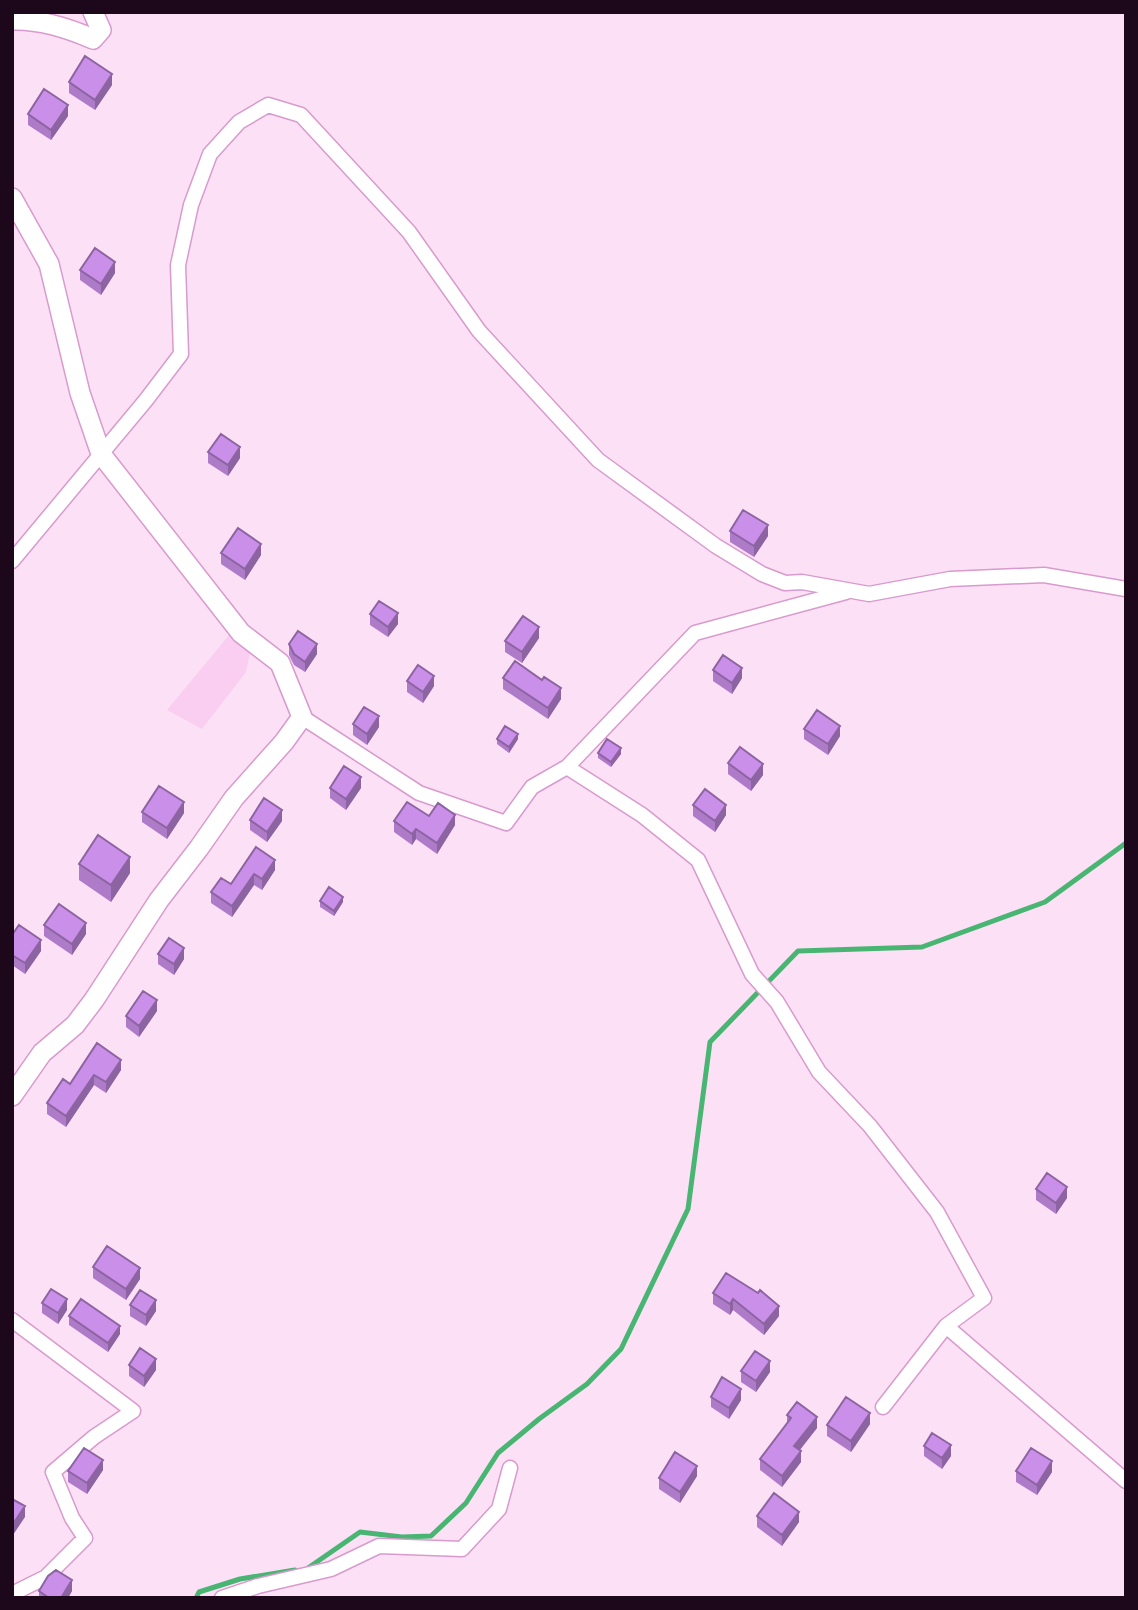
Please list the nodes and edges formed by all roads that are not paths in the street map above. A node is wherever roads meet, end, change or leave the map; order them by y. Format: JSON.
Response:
{"nodes":[{"id":1,"x":93,"y":12,"type":"edge"},
{"id":2,"x":12,"y":20,"type":"edge"},
{"id":3,"x":12,"y":198,"type":"edge"},
{"id":4,"x":101,"y":454,"type":"junction"},
{"id":5,"x":12,"y":561,"type":"edge"},
{"id":6,"x":1126,"y":589,"type":"edge"},
{"id":7,"x":851,"y":591,"type":"junction"},
{"id":8,"x":302,"y":717,"type":"junction"},
{"id":9,"x":566,"y":767,"type":"junction"},
{"id":10,"x":12,"y":1096,"type":"edge"},
{"id":11,"x":12,"y":1320,"type":"edge"},
{"id":12,"x":946,"y":1326,"type":"junction"},
{"id":13,"x":883,"y":1408,"type":"dead end"},
{"id":14,"x":510,"y":1468,"type":"dead end"},
{"id":15,"x":1126,"y":1481,"type":"edge"},
{"id":16,"x":12,"y":1594,"type":"edge"},
{"id":17,"x":222,"y":1598,"type":"edge"}],
"edges":[{"from":1,"to":2,"type":"street"},
{"from":3,"to":4,"type":"street"},
{"from":4,"to":5,"type":"street"},
{"from":4,"to":7,"type":"street"},
{"from":4,"to":8,"type":"street"},
{"from":6,"to":7,"type":"street"},
{"from":7,"to":9,"type":"street"},
{"from":8,"to":9,"type":"street"},
{"from":8,"to":10,"type":"street"},
{"from":9,"to":12,"type":"street"},
{"from":11,"to":16,"type":"street"},
{"from":12,"to":13,"type":"street"},
{"from":12,"to":15,"type":"street"},
{"from":14,"to":17,"type":"street"}]}
